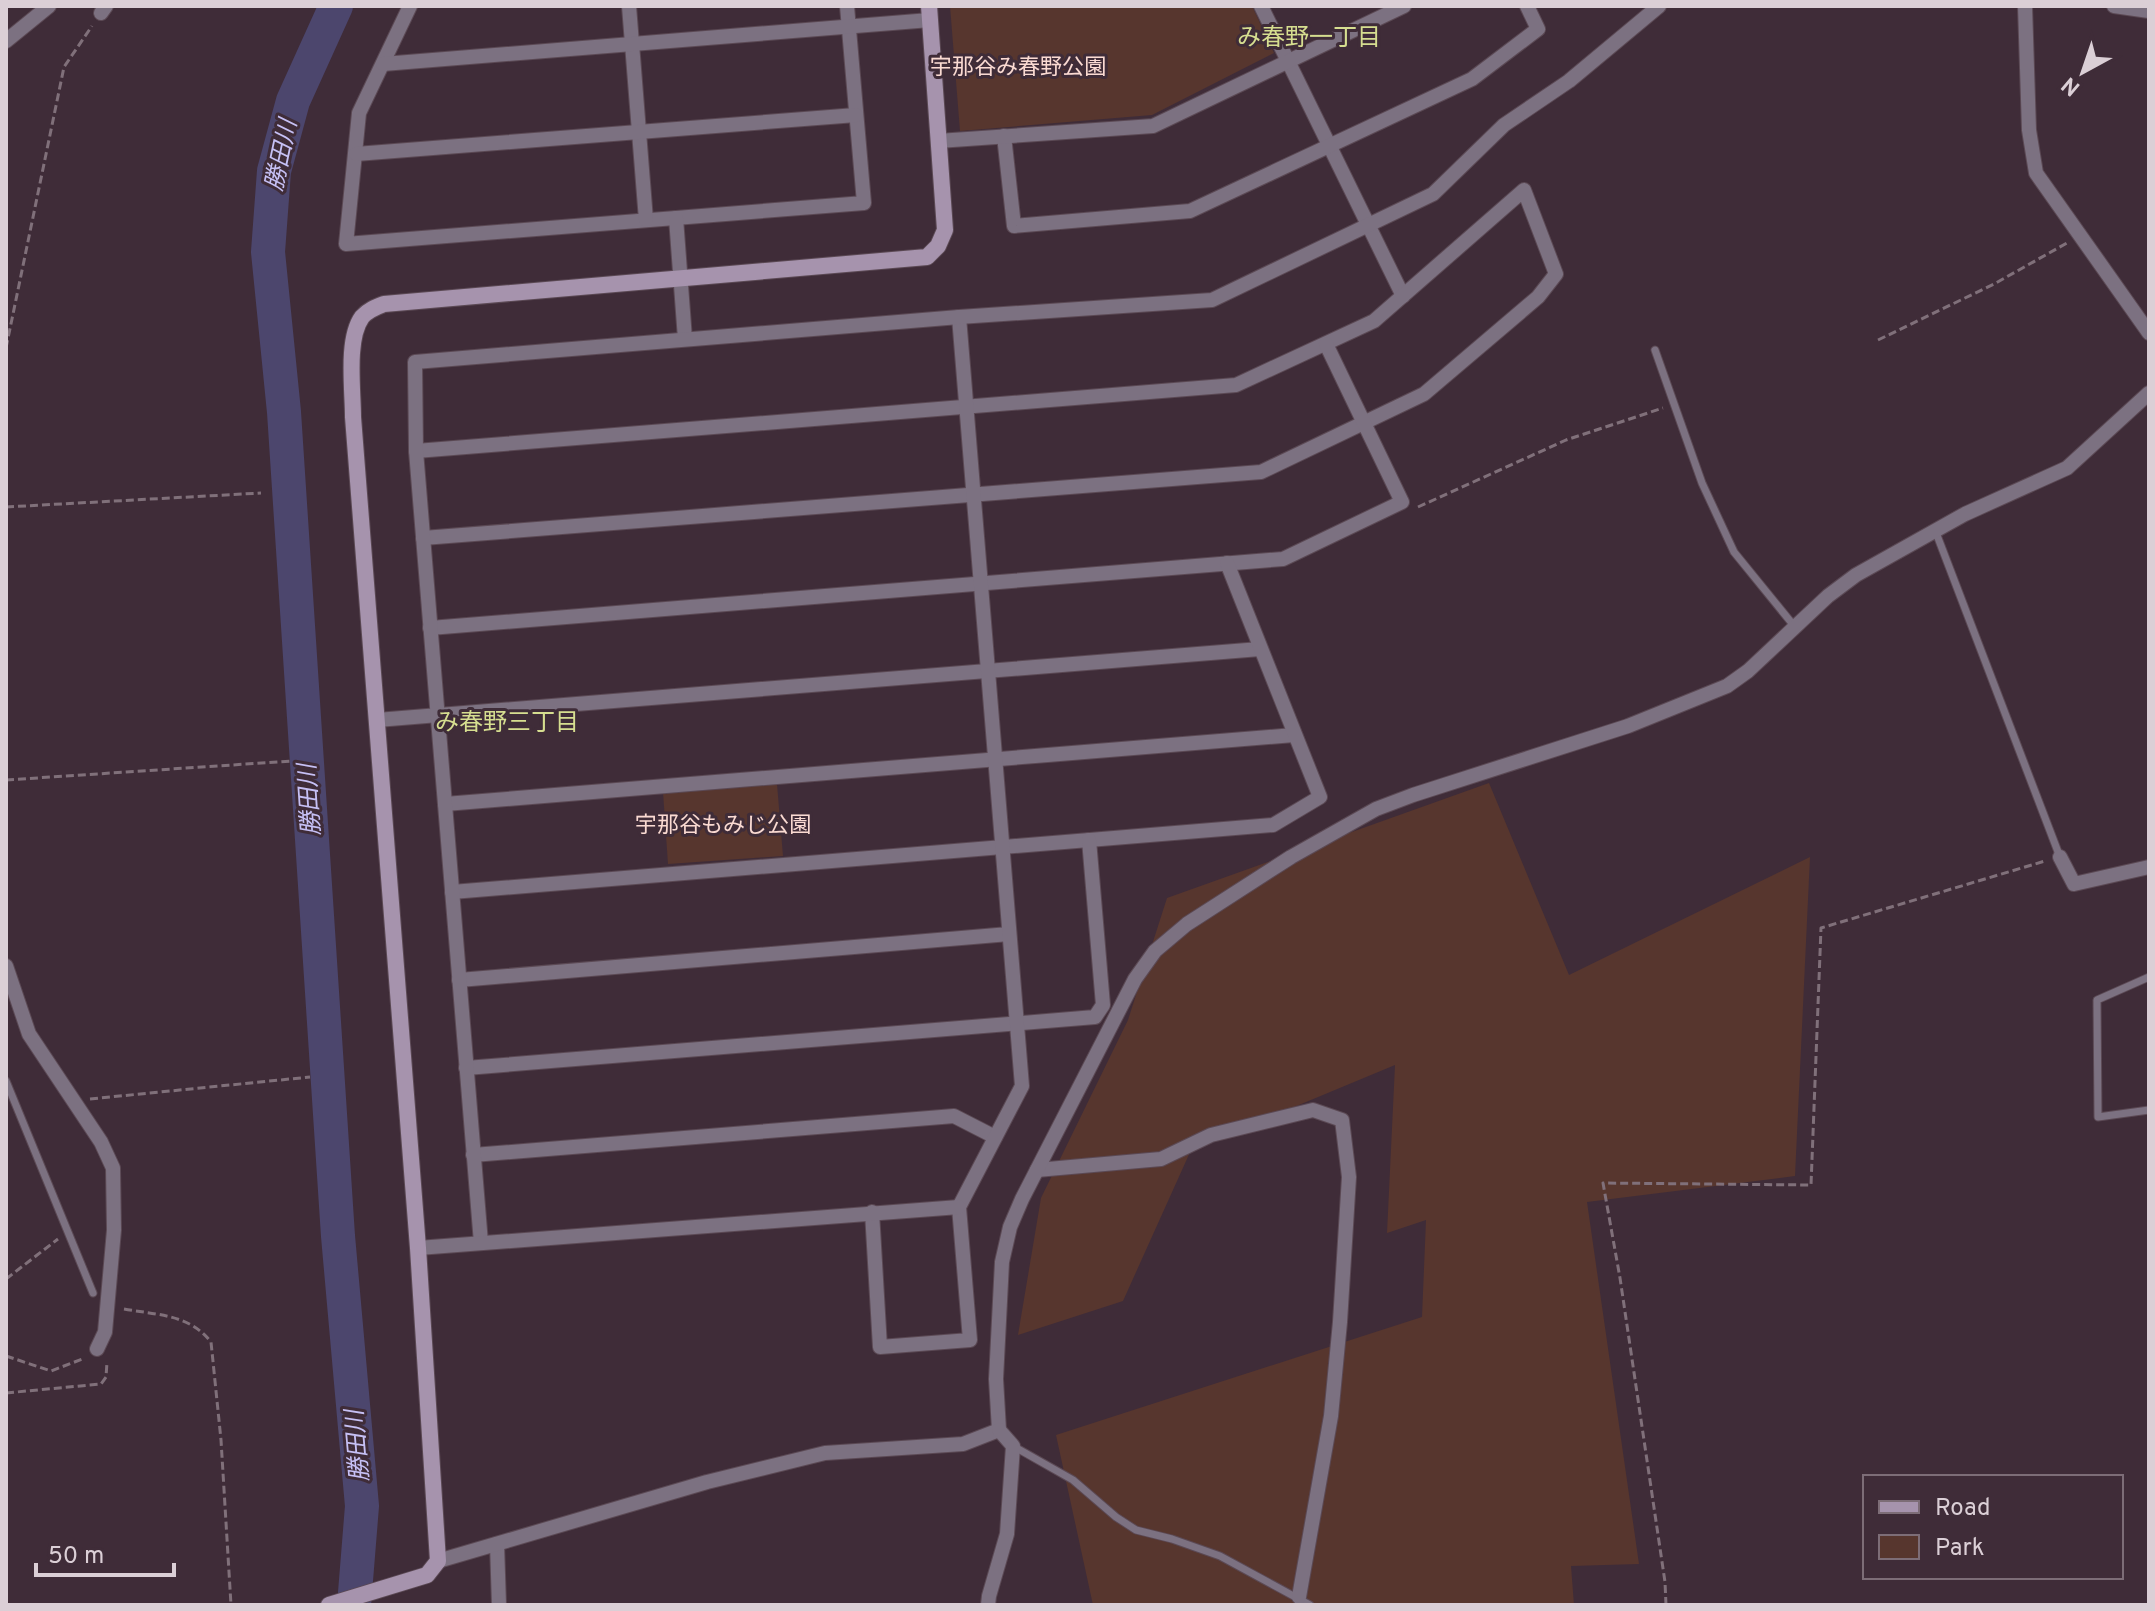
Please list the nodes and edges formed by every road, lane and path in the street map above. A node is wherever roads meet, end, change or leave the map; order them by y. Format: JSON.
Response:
{"nodes":[{"id":1,"x":49,"y":6,"type":"edge"},
{"id":2,"x":410,"y":6,"type":"edge"},
{"id":3,"x":629,"y":6,"type":"edge"},
{"id":4,"x":847,"y":6,"type":"edge"},
{"id":5,"x":1261,"y":6,"type":"edge"},
{"id":6,"x":1404,"y":6,"type":"edge"},
{"id":7,"x":1527,"y":6,"type":"edge"},
{"id":8,"x":1659,"y":6,"type":"edge"},
{"id":9,"x":2025,"y":6,"type":"edge"},
{"id":10,"x":2114,"y":6,"type":"edge"},
{"id":11,"x":103,"y":9,"type":"edge"},
{"id":12,"x":2149,"y":11,"type":"edge"},
{"id":13,"x":929,"y":13,"type":"edge"},
{"id":14,"x":849,"y":27,"type":"junction"},
{"id":15,"x":6,"y":41,"type":"edge"},
{"id":16,"x":633,"y":44,"type":"junction"},
{"id":17,"x":1289,"y":61,"type":"junction"},
{"id":18,"x":383,"y":64,"type":"junction"},
{"id":19,"x":856,"y":115,"type":"junction"},
{"id":20,"x":639,"y":131,"type":"junction"},
{"id":21,"x":1004,"y":136,"type":"junction"},
{"id":22,"x":938,"y":141,"type":"junction"},
{"id":23,"x":1330,"y":145,"type":"junction"},
{"id":24,"x":356,"y":154,"type":"junction"},
{"id":25,"x":676,"y":218,"type":"junction"},
{"id":26,"x":646,"y":220,"type":"junction"},
{"id":27,"x":1367,"y":225,"type":"junction"},
{"id":28,"x":2080,"y":235,"type":"junction"},
{"id":29,"x":681,"y":279,"type":"junction"},
{"id":30,"x":1403,"y":296,"type":"junction"},
{"id":31,"x":959,"y":317,"type":"junction"},
{"id":32,"x":2149,"y":333,"type":"edge"},
{"id":33,"x":685,"y":339,"type":"junction"},
{"id":34,"x":1878,"y":340,"type":"dead end"},
{"id":35,"x":1326,"y":344,"type":"junction"},
{"id":36,"x":6,"y":348,"type":"edge"},
{"id":37,"x":1655,"y":350,"type":"dead end"},
{"id":38,"x":2149,"y":393,"type":"edge"},
{"id":39,"x":1674,"y":404,"type":"junction"},
{"id":40,"x":966,"y":406,"type":"junction"},
{"id":41,"x":1364,"y":423,"type":"junction"},
{"id":42,"x":416,"y":451,"type":"junction"},
{"id":43,"x":261,"y":493,"type":"dead end"},
{"id":44,"x":973,"y":494,"type":"junction"},
{"id":45,"x":1402,"y":502,"type":"junction"},
{"id":46,"x":6,"y":507,"type":"edge"},
{"id":47,"x":1935,"y":530,"type":"junction"},
{"id":48,"x":423,"y":538,"type":"junction"},
{"id":49,"x":1227,"y":563,"type":"junction"},
{"id":50,"x":980,"y":583,"type":"junction"},
{"id":51,"x":1795,"y":627,"type":"junction"},
{"id":52,"x":430,"y":628,"type":"junction"},
{"id":53,"x":1260,"y":649,"type":"junction"},
{"id":54,"x":987,"y":671,"type":"junction"},
{"id":55,"x":438,"y":714,"type":"junction"},
{"id":56,"x":377,"y":720,"type":"junction"},
{"id":57,"x":1294,"y":735,"type":"junction"},
{"id":58,"x":995,"y":759,"type":"junction"},
{"id":59,"x":292,"y":761,"type":"dead end"},
{"id":60,"x":6,"y":780,"type":"edge"},
{"id":61,"x":445,"y":804,"type":"junction"},
{"id":62,"x":1089,"y":840,"type":"junction"},
{"id":63,"x":1002,"y":846,"type":"junction"},
{"id":64,"x":2060,"y":857,"type":"junction"},
{"id":65,"x":2149,"y":867,"type":"edge"},
{"id":66,"x":452,"y":892,"type":"junction"},
{"id":67,"x":1009,"y":934,"type":"junction"},
{"id":68,"x":6,"y":966,"type":"edge"},
{"id":69,"x":2149,"y":977,"type":"edge"},
{"id":70,"x":459,"y":980,"type":"junction"},
{"id":71,"x":1016,"y":1023,"type":"junction"},
{"id":72,"x":466,"y":1068,"type":"junction"},
{"id":73,"x":310,"y":1077,"type":"dead end"},
{"id":74,"x":6,"y":1081,"type":"edge"},
{"id":75,"x":74,"y":1100,"type":"junction"},
{"id":76,"x":2149,"y":1110,"type":"edge"},
{"id":77,"x":995,"y":1137,"type":"junction"},
{"id":78,"x":473,"y":1155,"type":"junction"},
{"id":79,"x":1037,"y":1170,"type":"junction"},
{"id":80,"x":959,"y":1207,"type":"junction"},
{"id":81,"x":872,"y":1212,"type":"junction"},
{"id":82,"x":68,"y":1231,"type":"junction"},
{"id":83,"x":481,"y":1243,"type":"junction"},
{"id":84,"x":418,"y":1248,"type":"junction"},
{"id":85,"x":6,"y":1279,"type":"edge"},
{"id":86,"x":93,"y":1293,"type":"joint"},
{"id":87,"x":106,"y":1306,"type":"junction"},
{"id":88,"x":100,"y":1343,"type":"junction"},
{"id":89,"x":6,"y":1356,"type":"edge"},
{"id":90,"x":6,"y":1393,"type":"edge"},
{"id":91,"x":999,"y":1430,"type":"junction"},
{"id":92,"x":1013,"y":1446,"type":"junction"},
{"id":93,"x":497,"y":1544,"type":"junction"},
{"id":94,"x":438,"y":1561,"type":"junction"},
{"id":95,"x":1304,"y":1601,"type":"edge"},
{"id":96,"x":231,"y":1605,"type":"edge"},
{"id":97,"x":329,"y":1605,"type":"edge"},
{"id":98,"x":499,"y":1605,"type":"edge"},
{"id":99,"x":988,"y":1605,"type":"edge"},
{"id":100,"x":1666,"y":1605,"type":"edge"}],
"edges":[{"from":1,"to":15,"type":"street"},
{"from":2,"to":18,"type":"street"},
{"from":3,"to":16,"type":"street"},
{"from":4,"to":14,"type":"street"},
{"from":5,"to":17,"type":"street"},
{"from":6,"to":17,"type":"street"},
{"from":7,"to":23,"type":"street"},
{"from":8,"to":27,"type":"street"},
{"from":9,"to":28,"type":"street"},
{"from":10,"to":12,"type":"street"},
{"from":11,"to":36,"type":"path"},
{"from":13,"to":14,"type":"street"},
{"from":13,"to":22,"type":"street"},
{"from":14,"to":16,"type":"street"},
{"from":14,"to":19,"type":"street"},
{"from":16,"to":18,"type":"street"},
{"from":16,"to":20,"type":"street"},
{"from":17,"to":21,"type":"street"},
{"from":17,"to":23,"type":"street"},
{"from":18,"to":24,"type":"street"},
{"from":19,"to":20,"type":"street"},
{"from":19,"to":25,"type":"street"},
{"from":20,"to":24,"type":"street"},
{"from":20,"to":26,"type":"street"},
{"from":21,"to":22,"type":"street"},
{"from":21,"to":23,"type":"street"},
{"from":22,"to":29,"type":"street"},
{"from":23,"to":27,"type":"street"},
{"from":24,"to":26,"type":"street"},
{"from":25,"to":26,"type":"street"},
{"from":25,"to":29,"type":"street"},
{"from":27,"to":30,"type":"street"},
{"from":27,"to":31,"type":"street"},
{"from":28,"to":32,"type":"street"},
{"from":28,"to":34,"type":"path"},
{"from":29,"to":33,"type":"street"},
{"from":29,"to":56,"type":"street"},
{"from":30,"to":35,"type":"street"},
{"from":30,"to":41,"type":"street"},
{"from":31,"to":33,"type":"street"},
{"from":31,"to":40,"type":"street"},
{"from":33,"to":42,"type":"street"},
{"from":35,"to":40,"type":"street"},
{"from":35,"to":41,"type":"street"},
{"from":37,"to":39,"type":"lane"},
{"from":38,"to":47,"type":"street"},
{"from":39,"to":45,"type":"path"},
{"from":39,"to":51,"type":"lane"},
{"from":40,"to":42,"type":"street"},
{"from":40,"to":44,"type":"street"},
{"from":41,"to":44,"type":"street"},
{"from":41,"to":45,"type":"street"},
{"from":42,"to":48,"type":"street"},
{"from":43,"to":46,"type":"path"},
{"from":44,"to":48,"type":"street"},
{"from":44,"to":50,"type":"street"},
{"from":45,"to":49,"type":"street"},
{"from":47,"to":51,"type":"street"},
{"from":47,"to":64,"type":"lane"},
{"from":48,"to":52,"type":"street"},
{"from":49,"to":50,"type":"street"},
{"from":49,"to":53,"type":"street"},
{"from":50,"to":52,"type":"street"},
{"from":50,"to":54,"type":"street"},
{"from":51,"to":79,"type":"street"},
{"from":52,"to":55,"type":"street"},
{"from":53,"to":54,"type":"street"},
{"from":53,"to":57,"type":"street"},
{"from":54,"to":55,"type":"street"},
{"from":54,"to":58,"type":"street"},
{"from":55,"to":56,"type":"street"},
{"from":55,"to":61,"type":"street"},
{"from":56,"to":84,"type":"street"},
{"from":57,"to":58,"type":"street"},
{"from":57,"to":62,"type":"street"},
{"from":58,"to":61,"type":"street"},
{"from":58,"to":63,"type":"street"},
{"from":59,"to":60,"type":"path"},
{"from":61,"to":66,"type":"street"},
{"from":62,"to":63,"type":"street"},
{"from":62,"to":71,"type":"street"},
{"from":63,"to":66,"type":"street"},
{"from":63,"to":67,"type":"street"},
{"from":64,"to":65,"type":"street"},
{"from":64,"to":100,"type":"path"},
{"from":66,"to":70,"type":"street"},
{"from":67,"to":70,"type":"street"},
{"from":67,"to":71,"type":"street"},
{"from":68,"to":75,"type":"street"},
{"from":69,"to":76,"type":"lane"},
{"from":70,"to":72,"type":"street"},
{"from":71,"to":72,"type":"street"},
{"from":71,"to":77,"type":"street"},
{"from":72,"to":78,"type":"street"},
{"from":73,"to":75,"type":"path"},
{"from":74,"to":82,"type":"lane"},
{"from":75,"to":87,"type":"street"},
{"from":77,"to":78,"type":"street"},
{"from":77,"to":80,"type":"street"},
{"from":78,"to":83,"type":"street"},
{"from":79,"to":91,"type":"street"},
{"from":79,"to":95,"type":"street"},
{"from":80,"to":81,"type":"street"},
{"from":80,"to":81,"type":"street"},
{"from":81,"to":83,"type":"street"},
{"from":82,"to":85,"type":"path"},
{"from":82,"to":86,"type":"lane"},
{"from":83,"to":84,"type":"street"},
{"from":84,"to":94,"type":"street"},
{"from":86,"to":87,"type":"street"},
{"from":87,"to":88,"type":"street"},
{"from":87,"to":96,"type":"path"},
{"from":88,"to":89,"type":"path"},
{"from":88,"to":90,"type":"path"},
{"from":91,"to":92,"type":"street"},
{"from":91,"to":93,"type":"street"},
{"from":92,"to":95,"type":"lane"},
{"from":92,"to":99,"type":"street"},
{"from":93,"to":94,"type":"street"},
{"from":93,"to":98,"type":"street"},
{"from":94,"to":97,"type":"street"}]}
